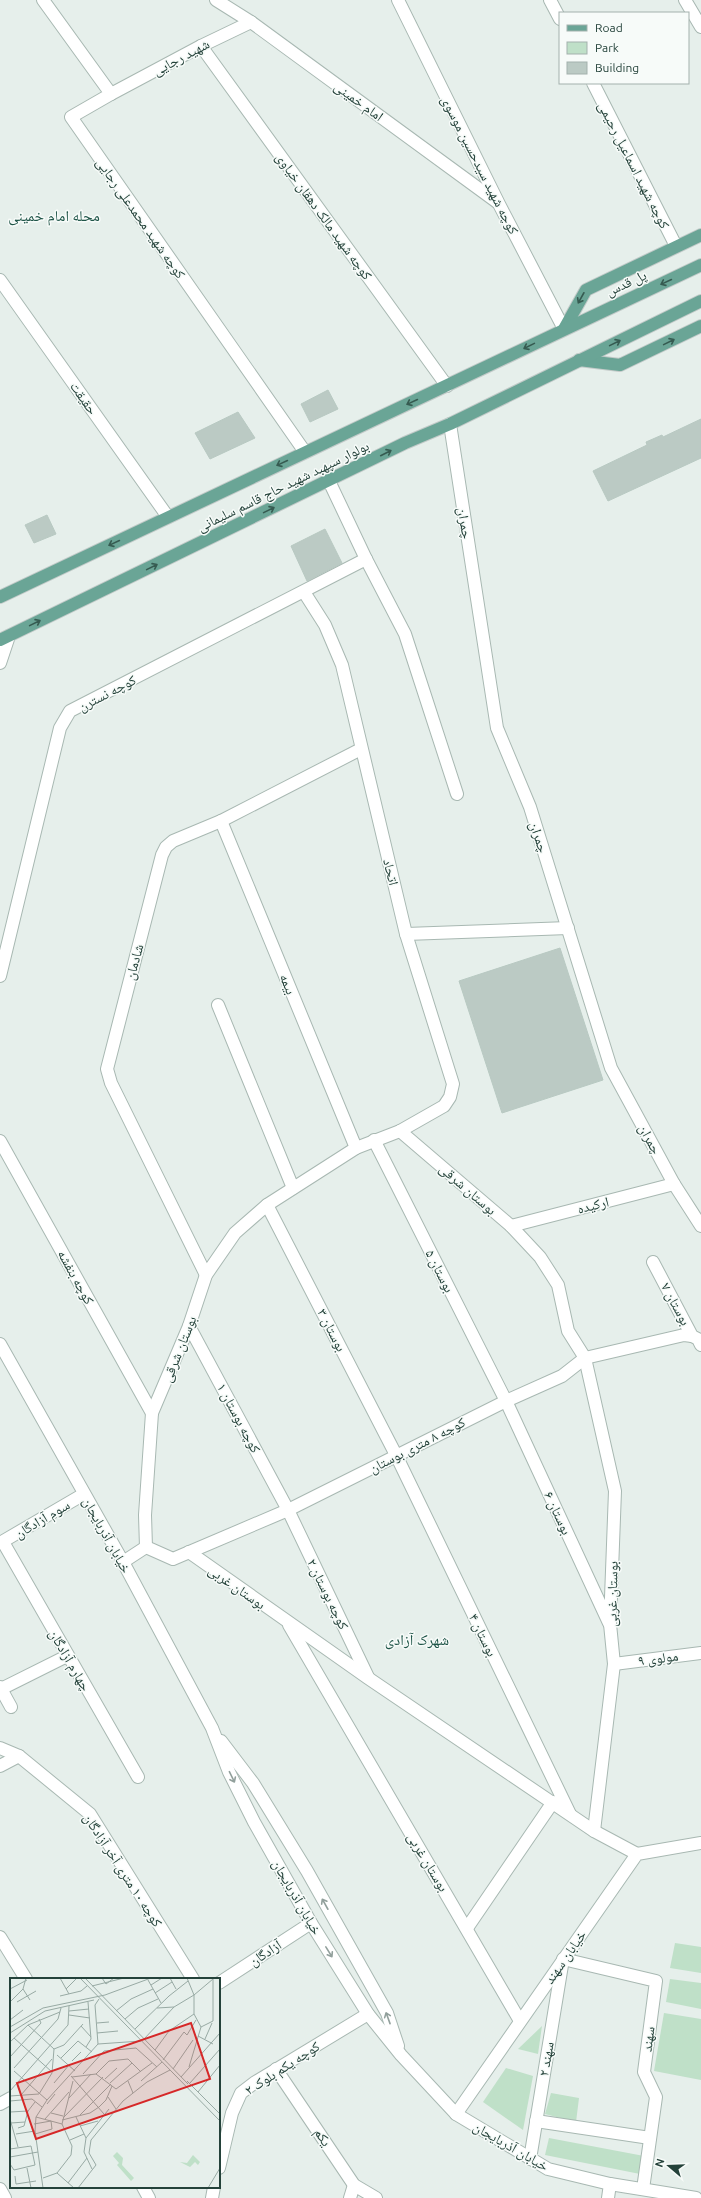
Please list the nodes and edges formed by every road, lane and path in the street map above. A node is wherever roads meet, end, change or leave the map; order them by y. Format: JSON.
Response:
{"nodes":[{"id":1,"x":43,"y":0,"type":"edge"},
{"id":2,"x":216,"y":0,"type":"edge"},
{"id":3,"x":398,"y":0,"type":"edge"},
{"id":4,"x":550,"y":0,"type":"edge"},
{"id":5,"x":685,"y":0,"type":"edge"},
{"id":6,"x":559,"y":17,"type":"edge"},
{"id":7,"x":251,"y":22,"type":"junction"},
{"id":8,"x":701,"y":27,"type":"edge"},
{"id":9,"x":201,"y":46,"type":"junction"},
{"id":10,"x":593,"y":84,"type":"edge"},
{"id":11,"x":112,"y":94,"type":"junction"},
{"id":12,"x":499,"y":204,"type":"junction"},
{"id":13,"x":701,"y":235,"type":"edge"},
{"id":14,"x":676,"y":246,"type":"junction"},
{"id":15,"x":701,"y":265,"type":"edge"},
{"id":16,"x":0,"y":280,"type":"edge"},
{"id":17,"x":701,"y":301,"type":"edge"},
{"id":18,"x":701,"y":326,"type":"edge"},
{"id":19,"x":564,"y":328,"type":"junction"},
{"id":20,"x":580,"y":360,"type":"junction"},
{"id":21,"x":447,"y":386,"type":"junction"},
{"id":22,"x":450,"y":424,"type":"junction"},
{"id":23,"x":305,"y":452,"type":"junction"},
{"id":24,"x":329,"y":482,"type":"junction"},
{"id":25,"x":168,"y":517,"type":"junction"},
{"id":26,"x":366,"y":559,"type":"junction"},
{"id":27,"x":304,"y":592,"type":"junction"},
{"id":28,"x":0,"y":596,"type":"edge"},
{"id":29,"x":4,"y":638,"type":"edge"},
{"id":30,"x":0,"y":663,"type":"edge"},
{"id":31,"x":361,"y":749,"type":"junction"},
{"id":32,"x":457,"y":794,"type":"dead end"},
{"id":33,"x":221,"y":821,"type":"junction"},
{"id":34,"x":568,"y":928,"type":"junction"},
{"id":35,"x":406,"y":934,"type":"junction"},
{"id":36,"x":0,"y":976,"type":"edge"},
{"id":37,"x":218,"y":1005,"type":"dead end"},
{"id":38,"x":400,"y":1131,"type":"junction"},
{"id":39,"x":374,"y":1140,"type":"junction"},
{"id":40,"x":0,"y":1141,"type":"edge"},
{"id":41,"x":356,"y":1148,"type":"junction"},
{"id":42,"x":674,"y":1184,"type":"junction"},
{"id":43,"x":293,"y":1188,"type":"junction"},
{"id":44,"x":268,"y":1205,"type":"junction"},
{"id":45,"x":511,"y":1226,"type":"junction"},
{"id":46,"x":701,"y":1226,"type":"edge"},
{"id":47,"x":653,"y":1262,"type":"dead end"},
{"id":48,"x":206,"y":1275,"type":"junction"},
{"id":49,"x":189,"y":1326,"type":"junction"},
{"id":50,"x":692,"y":1336,"type":"junction"},
{"id":51,"x":0,"y":1344,"type":"edge"},
{"id":52,"x":701,"y":1345,"type":"edge"},
{"id":53,"x":585,"y":1358,"type":"junction"},
{"id":54,"x":506,"y":1401,"type":"junction"},
{"id":55,"x":152,"y":1413,"type":"junction"},
{"id":56,"x":396,"y":1455,"type":"junction"},
{"id":57,"x":84,"y":1494,"type":"junction"},
{"id":58,"x":288,"y":1510,"type":"junction"},
{"id":59,"x":1,"y":1543,"type":"edge"},
{"id":60,"x":146,"y":1547,"type":"junction"},
{"id":61,"x":189,"y":1552,"type":"junction"},
{"id":62,"x":123,"y":1562,"type":"junction"},
{"id":63,"x":286,"y":1621,"type":"junction"},
{"id":64,"x":610,"y":1624,"type":"junction"},
{"id":65,"x":701,"y":1653,"type":"edge"},
{"id":66,"x":67,"y":1656,"type":"junction"},
{"id":67,"x":614,"y":1664,"type":"junction"},
{"id":68,"x":368,"y":1678,"type":"junction"},
{"id":69,"x":1,"y":1688,"type":"edge"},
{"id":70,"x":11,"y":1707,"type":"dead end"},
{"id":71,"x":212,"y":1728,"type":"junction"},
{"id":72,"x":0,"y":1748,"type":"edge"},
{"id":73,"x":19,"y":1756,"type":"junction"},
{"id":74,"x":0,"y":1766,"type":"edge"},
{"id":75,"x":138,"y":1776,"type":"dead end"},
{"id":76,"x":553,"y":1802,"type":"junction"},
{"id":77,"x":570,"y":1814,"type":"junction"},
{"id":78,"x":594,"y":1831,"type":"junction"},
{"id":79,"x":701,"y":1844,"type":"edge"},
{"id":80,"x":637,"y":1854,"type":"junction"},
{"id":81,"x":311,"y":1923,"type":"junction"},
{"id":82,"x":467,"y":1928,"type":"junction"},
{"id":83,"x":0,"y":1936,"type":"edge"},
{"id":84,"x":563,"y":1959,"type":"junction"},
{"id":85,"x":25,"y":1978,"type":"edge"},
{"id":86,"x":192,"y":1978,"type":"edge"},
{"id":87,"x":220,"y":1983,"type":"edge"},
{"id":88,"x":368,"y":2014,"type":"junction"},
{"id":89,"x":520,"y":2021,"type":"junction"},
{"id":90,"x":401,"y":2055,"type":"junction"},
{"id":91,"x":276,"y":2069,"type":"junction"},
{"id":92,"x":10,"y":2099,"type":"edge"},
{"id":93,"x":0,"y":2104,"type":"edge"},
{"id":94,"x":456,"y":2114,"type":"junction"},
{"id":95,"x":536,"y":2120,"type":"junction"},
{"id":96,"x":650,"y":2138,"type":"junction"},
{"id":97,"x":530,"y":2159,"type":"junction"},
{"id":98,"x":220,"y":2164,"type":"edge"},
{"id":99,"x":610,"y":2184,"type":"junction"},
{"id":100,"x":354,"y":2185,"type":"junction"},
{"id":101,"x":144,"y":2188,"type":"edge"},
{"id":102,"x":152,"y":2188,"type":"edge"},
{"id":103,"x":214,"y":2188,"type":"edge"},
{"id":104,"x":0,"y":2189,"type":"edge"},
{"id":105,"x":643,"y":2189,"type":"junction"},
{"id":106,"x":5,"y":2198,"type":"edge"},
{"id":107,"x":149,"y":2198,"type":"edge"},
{"id":108,"x":212,"y":2198,"type":"edge"},
{"id":109,"x":350,"y":2198,"type":"edge"},
{"id":110,"x":376,"y":2198,"type":"edge"},
{"id":111,"x":608,"y":2198,"type":"edge"},
{"id":112,"x":696,"y":2198,"type":"edge"}],
"edges":[{"from":1,"to":11,"type":"street"},
{"from":2,"to":7,"type":"street","name":"امام خمینی"},
{"from":3,"to":12,"type":"street","name":"کوچه شهید سیدحسین موسوی"},
{"from":4,"to":6,"type":"street"},
{"from":5,"to":8,"type":"street"},
{"from":7,"to":9,"type":"street","name":"شهید رجایی"},
{"from":7,"to":12,"type":"street","name":"امام خمینی"},
{"from":9,"to":11,"type":"street","name":"شهید رجایی"},
{"from":9,"to":21,"type":"street","name":"کوچه شهید مالک دهقان‌ خیاوی"},
{"from":10,"to":14,"type":"street","name":"کوچه شهید اسماعیل رحیمی"},
{"from":11,"to":23,"type":"street","name":"کوچه شهید محمدعلی رجایی"},
{"from":12,"to":19,"type":"street","name":"کوچه شهید سیدحسین موسوی"},
{"from":13,"to":14,"type":"main road"},
{"from":14,"to":19,"type":"main road","one_way":true},
{"from":15,"to":19,"type":"main road","name":"پل قدس","one_way":true},
{"from":16,"to":25,"type":"street","name":"حقیقت"},
{"from":20,"to":17,"type":"main road","one_way":true},
{"from":20,"to":18,"type":"main road","one_way":true},
{"from":19,"to":21,"type":"main road","name":"بولوار سپهبد شهید حاج قاسم سلیمانی","one_way":true},
{"from":20,"to":22,"type":"main road","name":"بولوار سپهبد شهید حاج قاسم سلیمانی"},
{"from":21,"to":23,"type":"main road","name":"بولوار سپهبد شهید حاج قاسم سلیمانی","one_way":true},
{"from":24,"to":22,"type":"main road","name":"بولوار سپهبد شهید حاج قاسم سلیمانی","one_way":true},
{"from":22,"to":34,"type":"street","name":"چمران"},
{"from":23,"to":25,"type":"main road","name":"بولوار سپهبد شهید حاج قاسم سلیمانی","one_way":true},
{"from":24,"to":26,"type":"street"},
{"from":29,"to":24,"type":"main road","name":"بولوار سپهبد شهید حاج قاسم سلیمانی","one_way":true},
{"from":25,"to":28,"type":"main road","name":"بولوار سپهبد شهید حاج قاسم سلیمانی","one_way":true},
{"from":26,"to":27,"type":"street","name":"کوچه نسترن"},
{"from":26,"to":32,"type":"street"},
{"from":27,"to":31,"type":"street","name":"اتحاد"},
{"from":27,"to":36,"type":"street","name":"کوچه نسترن"},
{"from":29,"to":30,"type":"street"},
{"from":31,"to":33,"type":"street","name":"شادمان"},
{"from":31,"to":35,"type":"street","name":"اتحاد"},
{"from":33,"to":41,"type":"street","name":"بیمه"},
{"from":33,"to":48,"type":"street","name":"شادمان"},
{"from":34,"to":35,"type":"street"},
{"from":34,"to":42,"type":"street","name":"چمران"},
{"from":35,"to":38,"type":"street","name":"اتحاد"},
{"from":37,"to":43,"type":"street"},
{"from":38,"to":39,"type":"street","name":"بوستان شرقی"},
{"from":38,"to":45,"type":"street","name":"بوستان شرقی"},
{"from":39,"to":41,"type":"street","name":"بوستان شرقی"},
{"from":39,"to":54,"type":"street","name":"بوستان ۵"},
{"from":40,"to":55,"type":"street","name":"کوچه بنفشه"},
{"from":41,"to":43,"type":"street","name":"بوستان شرقی"},
{"from":42,"to":45,"type":"street","name":"ارکیده"},
{"from":42,"to":46,"type":"street","name":"چمران"},
{"from":43,"to":44,"type":"street","name":"بوستان شرقی"},
{"from":44,"to":48,"type":"street","name":"بوستان شرقی"},
{"from":44,"to":56,"type":"street","name":"بوستان ۳"},
{"from":45,"to":53,"type":"street","name":"بوستان شرقی"},
{"from":47,"to":50,"type":"street","name":"بوستان ۷"},
{"from":48,"to":49,"type":"street","name":"بوستان شرقی"},
{"from":49,"to":55,"type":"street","name":"بوستان شرقی"},
{"from":49,"to":58,"type":"street","name":"کوچه بوستان ۱"},
{"from":50,"to":52,"type":"street","name":"بوستان ۷"},
{"from":50,"to":53,"type":"street","name":"کوچه ۸ متری بوستان"},
{"from":51,"to":57,"type":"street","name":"خیابان آذربایجان"},
{"from":53,"to":54,"type":"street","name":"کوچه ۸ متری بوستان"},
{"from":53,"to":64,"type":"street","name":"بوستان غربی"},
{"from":54,"to":56,"type":"street","name":"کوچه ۸ متری بوستان"},
{"from":54,"to":64,"type":"street","name":"بوستان ۶"},
{"from":55,"to":60,"type":"street","name":"بوستان شرقی"},
{"from":56,"to":58,"type":"street","name":"کوچه ۸ متری بوستان"},
{"from":56,"to":77,"type":"street","name":"بوستان ۴"},
{"from":57,"to":59,"type":"street","name":"سوم آزادگان"},
{"from":57,"to":62,"type":"street","name":"خیابان آذربایجان"},
{"from":58,"to":61,"type":"street","name":"کوچه ۸ متری بوستان"},
{"from":58,"to":68,"type":"street","name":"کوچه بوستان ۲"},
{"from":59,"to":66,"type":"street","name":"چهارم آزادگان"},
{"from":60,"to":61,"type":"street","name":"کوچه ۸ متری بوستان"},
{"from":60,"to":62,"type":"street"},
{"from":61,"to":63,"type":"street","name":"بوستان غربی"},
{"from":62,"to":71,"type":"street","name":"خیابان آذربایجان"},
{"from":63,"to":68,"type":"street","name":"بوستان غربی"},
{"from":63,"to":82,"type":"street","name":"بوستان غربی"},
{"from":64,"to":67,"type":"street","name":"بوستان غربی"},
{"from":65,"to":67,"type":"street","name":"مولوی ۹"},
{"from":66,"to":69,"type":"street"},
{"from":66,"to":75,"type":"street","name":"چهارم آزادگان"},
{"from":67,"to":78,"type":"street","name":"بوستان غربی"},
{"from":68,"to":76,"type":"street","name":"بوستان غربی"},
{"from":69,"to":70,"type":"street"},
{"from":71,"to":81,"type":"street","name":"خیابان آذربایجان","one_way":true},
{"from":90,"to":71,"type":"street","name":"خیابان آذربایجان","one_way":true},
{"from":72,"to":73,"type":"street","name":"کوچه ۱۰ متری آخر آزادگان"},
{"from":73,"to":74,"type":"street"},
{"from":73,"to":86,"type":"street","name":"کوچه ۱۰ متری آخر آزادگان"},
{"from":76,"to":77,"type":"street","name":"بوستان غربی"},
{"from":76,"to":82,"type":"street"},
{"from":77,"to":78,"type":"street","name":"بوستان غربی"},
{"from":78,"to":80,"type":"street","name":"بوستان غربی"},
{"from":79,"to":80,"type":"street"},
{"from":80,"to":84,"type":"street","name":"خیابان سهند"},
{"from":81,"to":87,"type":"street","name":"آزادگان"},
{"from":81,"to":88,"type":"street","name":"خیابان آذربایجان","one_way":true},
{"from":82,"to":89,"type":"street","name":"بوستان غربی"},
{"from":83,"to":85,"type":"street"},
{"from":84,"to":89,"type":"street","name":"خیابان سهند"},
{"from":84,"to":95,"type":"street","name":"سهند ۲"},
{"from":84,"to":96,"type":"street","name":"سهند"},
{"from":88,"to":90,"type":"street","name":"خیابان آذربایجان"},
{"from":88,"to":91,"type":"street","name":"کوچه یکم بلوک ۲"},
{"from":89,"to":94,"type":"street","name":"خیابان سهند"},
{"from":90,"to":94,"type":"street","name":"خیابان آذربایجان"},
{"from":91,"to":98,"type":"street","name":"کوچه یکم بلوک ۲"},
{"from":91,"to":100,"type":"street","name":"یکم"},
{"from":92,"to":93,"type":"street"},
{"from":94,"to":97,"type":"street","name":"خیابان آذربایجان"},
{"from":95,"to":96,"type":"street"},
{"from":95,"to":97,"type":"street","name":"سهند ۲"},
{"from":96,"to":105,"type":"street","name":"سهند"},
{"from":97,"to":99,"type":"street","name":"خیابان آذربایجان"},
{"from":99,"to":105,"type":"street","name":"خیابان آذربایجان"},
{"from":99,"to":111,"type":"street"},
{"from":100,"to":109,"type":"street"},
{"from":100,"to":110,"type":"street","name":"یکم"},
{"from":101,"to":107,"type":"street"},
{"from":102,"to":107,"type":"street"},
{"from":103,"to":108,"type":"street"},
{"from":104,"to":106,"type":"street"},
{"from":105,"to":112,"type":"street","name":"خیابان آذربایجان"}]}
